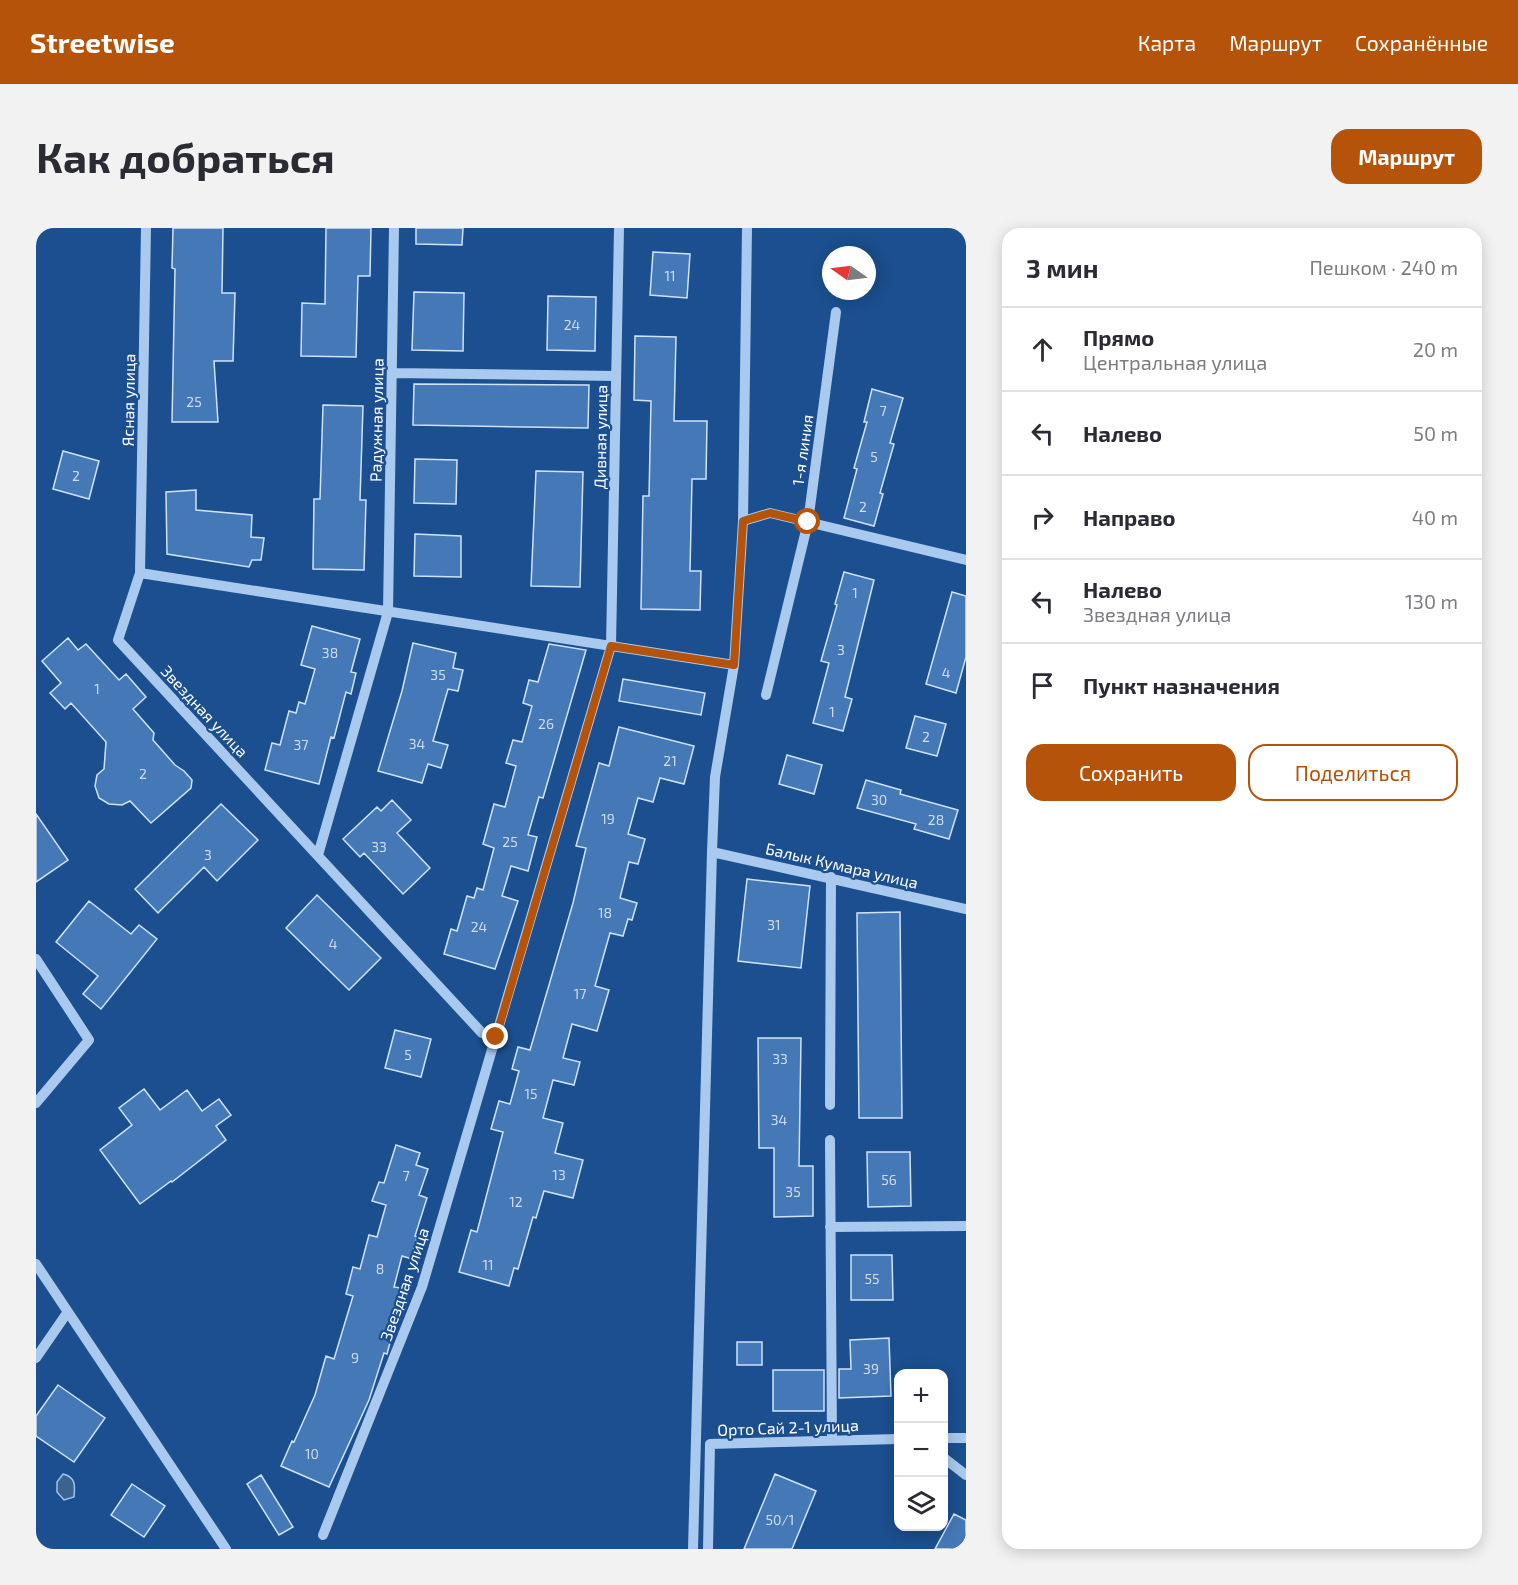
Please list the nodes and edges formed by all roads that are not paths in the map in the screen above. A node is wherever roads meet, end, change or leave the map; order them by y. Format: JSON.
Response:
{"nodes":[{"id":1,"x":146,"y":228,"type":"edge"},
{"id":2,"x":394,"y":228,"type":"edge"},
{"id":3,"x":619,"y":228,"type":"edge"},
{"id":4,"x":747,"y":228,"type":"edge"},
{"id":5,"x":836,"y":312,"type":"dead end"},
{"id":6,"x":392,"y":373,"type":"junction"},
{"id":7,"x":616,"y":376,"type":"junction"},
{"id":8,"x":743,"y":521,"type":"junction"},
{"id":9,"x":808,"y":522,"type":"junction"},
{"id":10,"x":966,"y":560,"type":"edge"},
{"id":11,"x":140,"y":573,"type":"junction"},
{"id":12,"x":388,"y":612,"type":"junction"},
{"id":13,"x":611,"y":646,"type":"junction"},
{"id":14,"x":734,"y":665,"type":"junction"},
{"id":15,"x":766,"y":695,"type":"dead end"},
{"id":16,"x":712,"y":852,"type":"junction"},
{"id":17,"x":318,"y":855,"type":"junction"},
{"id":18,"x":831,"y":877,"type":"junction"},
{"id":19,"x":966,"y":909,"type":"edge"},
{"id":20,"x":36,"y":959,"type":"edge"},
{"id":21,"x":496,"y":1037,"type":"junction"},
{"id":22,"x":36,"y":1102,"type":"edge"},
{"id":23,"x":830,"y":1105,"type":"dead end"},
{"id":24,"x":830,"y":1140,"type":"dead end"},
{"id":25,"x":966,"y":1226,"type":"edge"},
{"id":26,"x":830,"y":1227,"type":"junction"},
{"id":27,"x":36,"y":1264,"type":"edge"},
{"id":28,"x":67,"y":1313,"type":"junction"},
{"id":29,"x":36,"y":1358,"type":"edge"},
{"id":30,"x":948,"y":1438,"type":"edge"},
{"id":31,"x":966,"y":1438,"type":"edge"},
{"id":32,"x":894,"y":1439,"type":"edge"},
{"id":33,"x":832,"y":1440,"type":"junction"},
{"id":34,"x":948,"y":1461,"type":"edge"},
{"id":35,"x":966,"y":1475,"type":"edge"},
{"id":36,"x":323,"y":1535,"type":"dead end"},
{"id":37,"x":226,"y":1549,"type":"edge"},
{"id":38,"x":693,"y":1549,"type":"edge"},
{"id":39,"x":708,"y":1549,"type":"edge"}],
"edges":[{"from":1,"to":11,"type":"street","name":"Ясная улица"},
{"from":2,"to":6,"type":"street","name":"Радужная улица"},
{"from":3,"to":7,"type":"street","name":"Дивная улица"},
{"from":4,"to":8,"type":"street"},
{"from":5,"to":9,"type":"street","name":"1-я линия"},
{"from":6,"to":7,"type":"street"},
{"from":6,"to":12,"type":"street","name":"Радужная улица"},
{"from":7,"to":13,"type":"street","name":"Дивная улица"},
{"from":8,"to":9,"type":"street"},
{"from":8,"to":14,"type":"street"},
{"from":9,"to":10,"type":"street"},
{"from":9,"to":15,"type":"street","name":"1-я линия"},
{"from":11,"to":12,"type":"street"},
{"from":11,"to":17,"type":"street","name":"Звездная улица"},
{"from":12,"to":13,"type":"street"},
{"from":12,"to":17,"type":"street"},
{"from":13,"to":14,"type":"street"},
{"from":13,"to":21,"type":"street","name":"Звездная улица"},
{"from":14,"to":16,"type":"street"},
{"from":16,"to":18,"type":"street","name":"Балык Кумара улица"},
{"from":16,"to":38,"type":"street"},
{"from":17,"to":21,"type":"street","name":"Звездная улица"},
{"from":18,"to":19,"type":"street","name":"Балык Кумара улица"},
{"from":18,"to":23,"type":"street"},
{"from":20,"to":22,"type":"street"},
{"from":21,"to":36,"type":"street","name":"Звездная улица"},
{"from":24,"to":26,"type":"street"},
{"from":25,"to":26,"type":"street"},
{"from":26,"to":33,"type":"street"},
{"from":27,"to":28,"type":"street"},
{"from":28,"to":29,"type":"street"},
{"from":28,"to":37,"type":"street"},
{"from":30,"to":31,"type":"street"},
{"from":32,"to":33,"type":"street","name":"Орто Сай 2-1 улица"},
{"from":33,"to":39,"type":"street","name":"Орто Сай 2-1 улица"},
{"from":34,"to":35,"type":"street"}]}
